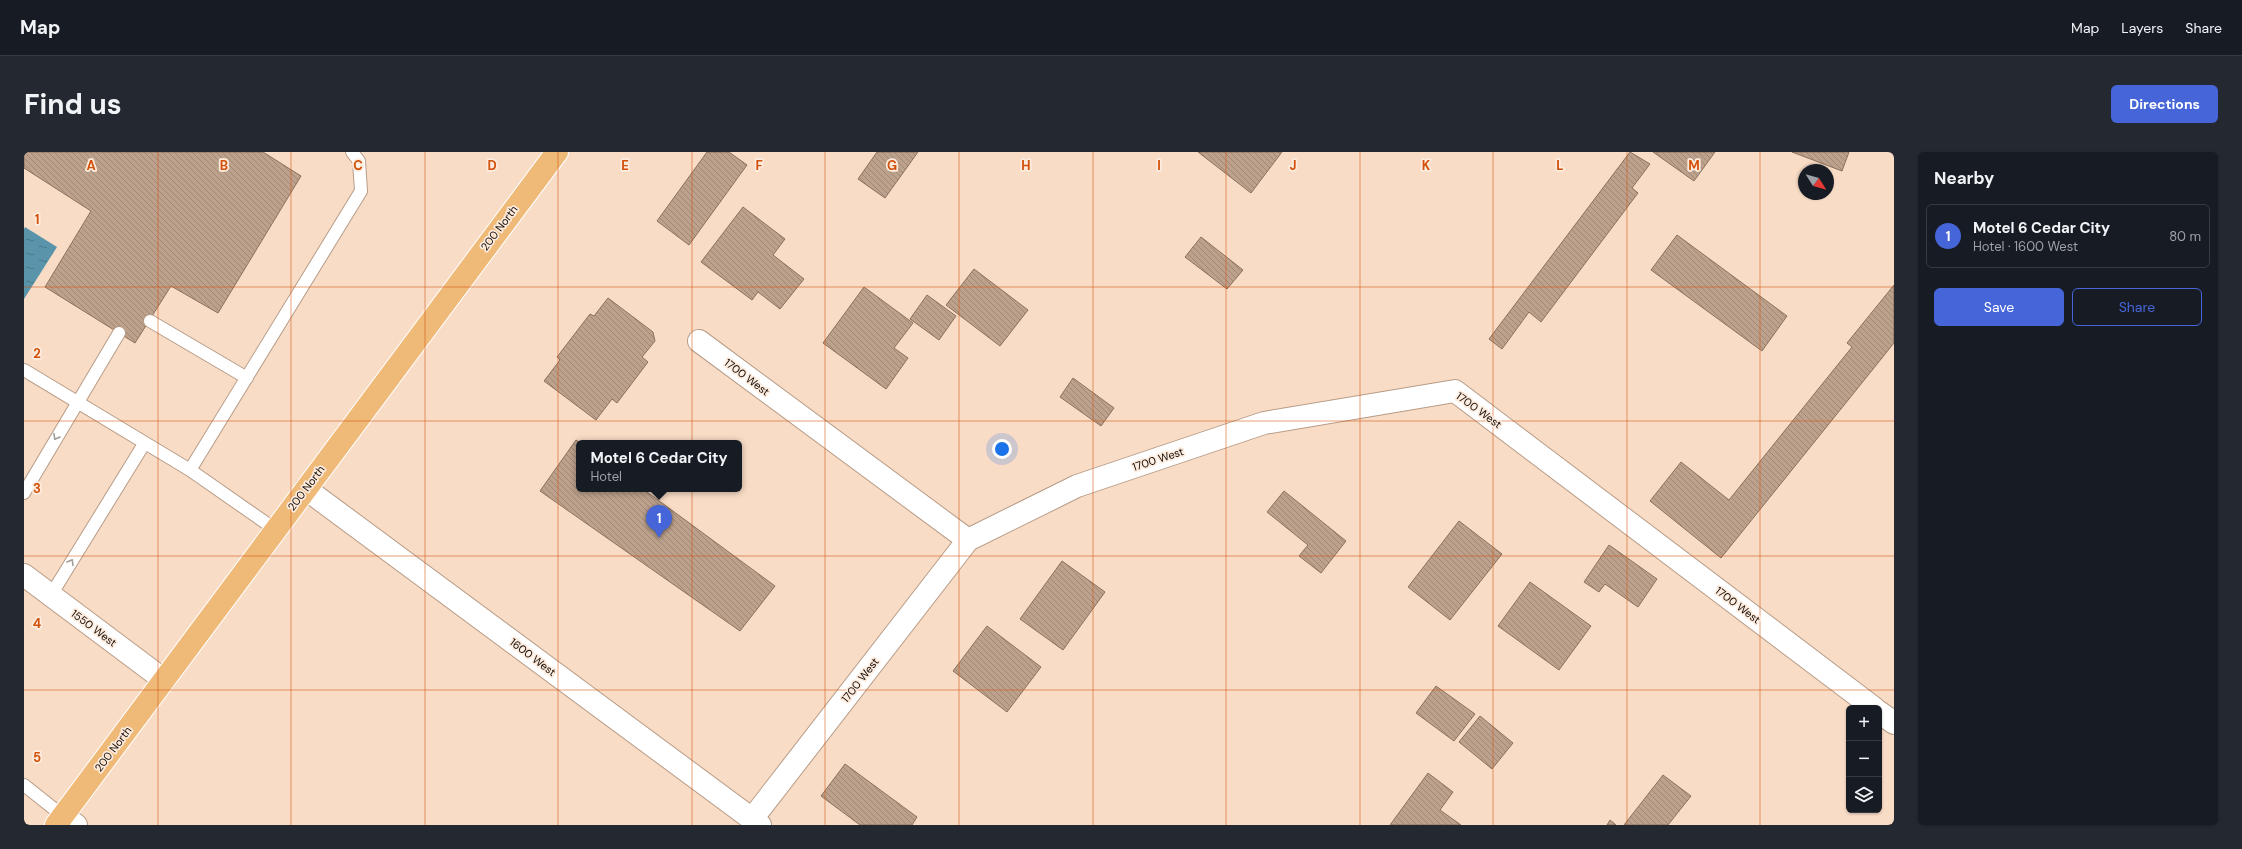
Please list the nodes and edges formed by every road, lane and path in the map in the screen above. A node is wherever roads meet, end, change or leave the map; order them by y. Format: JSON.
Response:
{"nodes":[{"id":1,"x":352,"y":152,"type":"edge"},
{"id":2,"x":557,"y":152,"type":"edge"},
{"id":3,"x":150,"y":320,"type":"dead end"},
{"id":4,"x":119,"y":333,"type":"dead end"},
{"id":5,"x":700,"y":342,"type":"dead end"},
{"id":6,"x":24,"y":370,"type":"edge"},
{"id":7,"x":246,"y":378,"type":"junction"},
{"id":8,"x":76,"y":403,"type":"junction"},
{"id":9,"x":144,"y":444,"type":"junction"},
{"id":10,"x":190,"y":470,"type":"junction"},
{"id":11,"x":306,"y":489,"type":"junction"},
{"id":12,"x":24,"y":493,"type":"edge"},
{"id":13,"x":276,"y":530,"type":"junction"},
{"id":14,"x":968,"y":540,"type":"junction"},
{"id":15,"x":24,"y":575,"type":"edge"},
{"id":16,"x":51,"y":595,"type":"junction"},
{"id":17,"x":164,"y":680,"type":"junction"},
{"id":18,"x":1870,"y":705,"type":"edge"},
{"id":19,"x":1882,"y":714,"type":"edge"},
{"id":20,"x":1894,"y":723,"type":"edge"},
{"id":21,"x":24,"y":785,"type":"edge"},
{"id":22,"x":65,"y":822,"type":"edge"},
{"id":23,"x":756,"y":822,"type":"edge"}],
"edges":[{"from":1,"to":7,"type":"lane"},
{"from":2,"to":11,"type":"main road","name":"200 North"},
{"from":3,"to":7,"type":"lane"},
{"from":4,"to":8,"type":"lane"},
{"from":5,"to":14,"type":"street","name":"1700 West"},
{"from":6,"to":8,"type":"lane"},
{"from":7,"to":10,"type":"lane"},
{"from":8,"to":9,"type":"lane"},
{"from":8,"to":12,"type":"lane","one_way":true},
{"from":9,"to":10,"type":"lane"},
{"from":16,"to":9,"type":"lane","one_way":true},
{"from":10,"to":13,"type":"lane"},
{"from":11,"to":13,"type":"main road","name":"200 North"},
{"from":11,"to":23,"type":"street","name":"1600 West"},
{"from":13,"to":17,"type":"main road","name":"200 North"},
{"from":14,"to":18,"type":"street","name":"1700 West"},
{"from":14,"to":23,"type":"street","name":"1700 West"},
{"from":15,"to":16,"type":"street","name":"1550 West"},
{"from":16,"to":17,"type":"street","name":"1550 West"},
{"from":17,"to":22,"type":"main road","name":"200 North"},
{"from":19,"to":20,"type":"street"},
{"from":21,"to":22,"type":"lane"}]}
